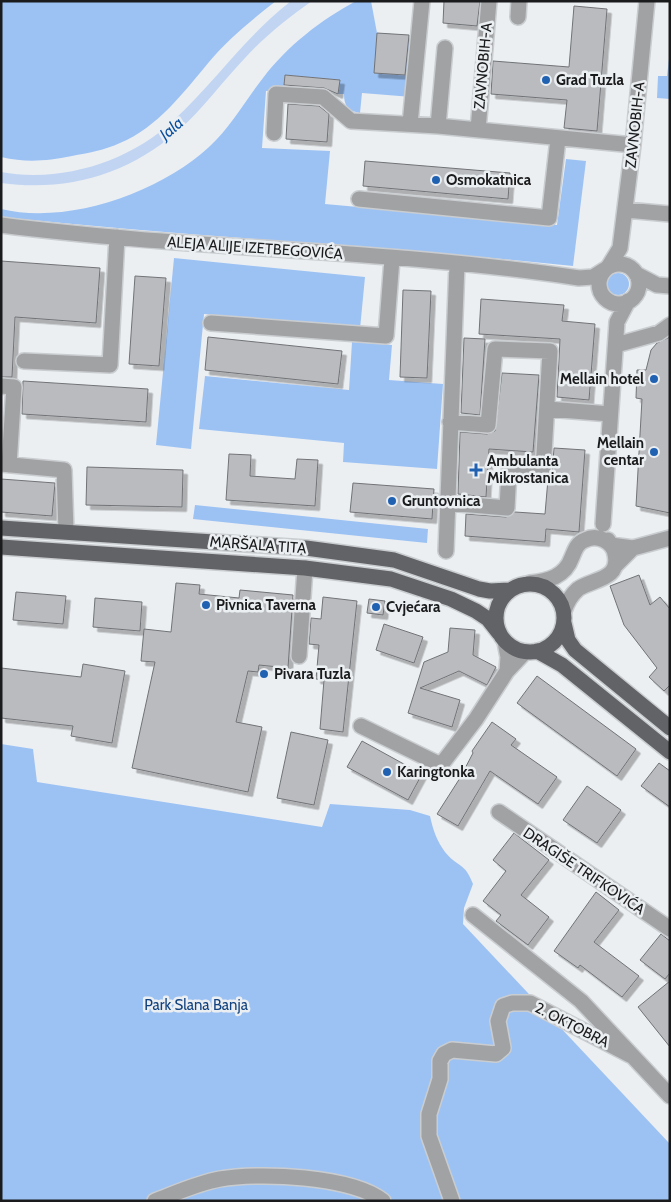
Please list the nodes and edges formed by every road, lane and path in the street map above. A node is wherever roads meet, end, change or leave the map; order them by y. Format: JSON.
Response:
{"nodes":[{"id":1,"x":422,"y":1,"type":"edge"},
{"id":2,"x":489,"y":1,"type":"edge"},
{"id":3,"x":519,"y":1,"type":"edge"},
{"id":4,"x":647,"y":1,"type":"edge"},
{"id":5,"x":518,"y":18,"type":"dead end"},
{"id":6,"x":445,"y":48,"type":"dead end"},
{"id":7,"x":410,"y":124,"type":"junction"},
{"id":8,"x":438,"y":126,"type":"junction"},
{"id":9,"x":478,"y":130,"type":"junction"},
{"id":10,"x":274,"y":133,"type":"dead end"},
{"id":11,"x":558,"y":139,"type":"junction"},
{"id":12,"x":633,"y":145,"type":"junction"},
{"id":13,"x":359,"y":199,"type":"dead end"},
{"id":14,"x":626,"y":210,"type":"junction"},
{"id":15,"x":670,"y":214,"type":"edge"},
{"id":16,"x":1,"y":225,"type":"edge"},
{"id":17,"x":117,"y":237,"type":"junction"},
{"id":18,"x":620,"y":248,"type":"junction"},
{"id":19,"x":392,"y":259,"type":"junction"},
{"id":20,"x":457,"y":264,"type":"junction"},
{"id":21,"x":606,"y":268,"type":"junction"},
{"id":22,"x":634,"y":271,"type":"junction"},
{"id":23,"x":579,"y":278,"type":"junction"},
{"id":24,"x":663,"y":286,"type":"edge"},
{"id":25,"x":603,"y":296,"type":"junction"},
{"id":26,"x":631,"y":300,"type":"junction"},
{"id":27,"x":618,"y":322,"type":"junction"},
{"id":28,"x":212,"y":323,"type":"dead end"},
{"id":29,"x":670,"y":325,"type":"edge"},
{"id":30,"x":616,"y":344,"type":"junction"},
{"id":31,"x":24,"y":361,"type":"dead end"},
{"id":32,"x":1,"y":386,"type":"edge"},
{"id":33,"x":548,"y":409,"type":"junction"},
{"id":34,"x":610,"y":414,"type":"junction"},
{"id":35,"x":450,"y":422,"type":"junction"},
{"id":36,"x":5,"y":464,"type":"edge"},
{"id":37,"x":447,"y":503,"type":"junction"},
{"id":38,"x":603,"y":524,"type":"junction"},
{"id":39,"x":1,"y":528,"type":"edge"},
{"id":40,"x":66,"y":531,"type":"junction"},
{"id":41,"x":591,"y":538,"type":"junction"},
{"id":42,"x":670,"y":538,"type":"edge"},
{"id":43,"x":611,"y":545,"type":"junction"},
{"id":44,"x":1,"y":547,"type":"edge"},
{"id":45,"x":306,"y":548,"type":"junction"},
{"id":46,"x":633,"y":548,"type":"junction"},
{"id":47,"x":446,"y":551,"type":"dead end"},
{"id":48,"x":615,"y":566,"type":"junction"},
{"id":49,"x":305,"y":568,"type":"junction"},
{"id":50,"x":530,"y":584,"type":"junction"},
{"id":51,"x":510,"y":590,"type":"junction"},
{"id":52,"x":564,"y":617,"type":"junction"},
{"id":53,"x":502,"y":638,"type":"junction"},
{"id":54,"x":531,"y":651,"type":"junction"},
{"id":55,"x":300,"y":656,"type":"dead end"},
{"id":56,"x":507,"y":671,"type":"junction"},
{"id":57,"x":361,"y":726,"type":"dead end"},
{"id":58,"x":670,"y":728,"type":"edge"},
{"id":59,"x":670,"y":752,"type":"edge"},
{"id":60,"x":499,"y":812,"type":"dead end"},
{"id":61,"x":473,"y":914,"type":"dead end"},
{"id":62,"x":670,"y":929,"type":"edge"},
{"id":63,"x":630,"y":1055,"type":"junction"},
{"id":64,"x":670,"y":1096,"type":"edge"},
{"id":65,"x":155,"y":1201,"type":"edge"},
{"id":66,"x":384,"y":1201,"type":"edge"},
{"id":67,"x":452,"y":1201,"type":"edge"}],
"edges":[{"from":1,"to":7,"type":"street"},
{"from":2,"to":9,"type":"street","name":"ZAVNOBIH-A"},
{"from":3,"to":5,"type":"street"},
{"from":4,"to":12,"type":"street","name":"ZAVNOBIH-A"},
{"from":6,"to":8,"type":"street"},
{"from":7,"to":8,"type":"street","name":"ZAVNOBIH-A"},
{"from":7,"to":10,"type":"street","name":"ZAVNOBIH-A"},
{"from":8,"to":9,"type":"street","name":"ZAVNOBIH-A"},
{"from":9,"to":11,"type":"street","name":"ZAVNOBIH-A"},
{"from":11,"to":12,"type":"street","name":"ZAVNOBIH-A"},
{"from":11,"to":13,"type":"street"},
{"from":12,"to":14,"type":"street","name":"ZAVNOBIH-A"},
{"from":14,"to":15,"type":"street"},
{"from":14,"to":18,"type":"street","name":"ZAVNOBIH-A"},
{"from":16,"to":17,"type":"street","name":"ALEJA ALIJE IZETBEGOVIĆA"},
{"from":17,"to":19,"type":"street","name":"ALEJA ALIJE IZETBEGOVIĆA"},
{"from":17,"to":31,"type":"street"},
{"from":18,"to":21,"type":"street"},
{"from":18,"to":22,"type":"street"},
{"from":19,"to":20,"type":"street","name":"ALEJA ALIJE IZETBEGOVIĆA"},
{"from":19,"to":28,"type":"street"},
{"from":20,"to":23,"type":"street","name":"ALEJA ALIJE IZETBEGOVIĆA"},
{"from":20,"to":35,"type":"street"},
{"from":21,"to":22,"type":"street"},
{"from":21,"to":23,"type":"street"},
{"from":21,"to":25,"type":"street"},
{"from":22,"to":24,"type":"street"},
{"from":22,"to":26,"type":"street"},
{"from":23,"to":25,"type":"street"},
{"from":24,"to":26,"type":"street"},
{"from":25,"to":26,"type":"street"},
{"from":25,"to":27,"type":"street"},
{"from":26,"to":27,"type":"street"},
{"from":27,"to":30,"type":"street"},
{"from":29,"to":30,"type":"street"},
{"from":30,"to":34,"type":"street"},
{"from":32,"to":36,"type":"street"},
{"from":33,"to":34,"type":"street"},
{"from":33,"to":35,"type":"street"},
{"from":33,"to":37,"type":"street"},
{"from":34,"to":38,"type":"street"},
{"from":35,"to":37,"type":"street"},
{"from":36,"to":40,"type":"street"},
{"from":37,"to":47,"type":"street"},
{"from":38,"to":41,"type":"street"},
{"from":38,"to":43,"type":"street"},
{"from":39,"to":40,"type":"main road","name":"MARŠALA TITA"},
{"from":40,"to":45,"type":"main road","name":"MARŠALA TITA"},
{"from":41,"to":43,"type":"street"},
{"from":41,"to":50,"type":"street"},
{"from":42,"to":46,"type":"street"},
{"from":43,"to":46,"type":"street"},
{"from":43,"to":48,"type":"street"},
{"from":44,"to":49,"type":"main road","name":"MARŠALA TITA"},
{"from":45,"to":49,"type":"main road"},
{"from":45,"to":51,"type":"main road","name":"MARŠALA TITA"},
{"from":46,"to":48,"type":"street"},
{"from":48,"to":52,"type":"street"},
{"from":49,"to":53,"type":"main road","name":"MARŠALA TITA"},
{"from":49,"to":55,"type":"street"},
{"from":50,"to":51,"type":"main road"},
{"from":50,"to":52,"type":"main road"},
{"from":51,"to":53,"type":"main road"},
{"from":52,"to":54,"type":"main road"},
{"from":52,"to":58,"type":"main road"},
{"from":53,"to":54,"type":"main road"},
{"from":53,"to":56,"type":"street"},
{"from":54,"to":56,"type":"street"},
{"from":54,"to":59,"type":"main road"},
{"from":56,"to":57,"type":"street"},
{"from":60,"to":62,"type":"street","name":"DRAGIŠE TRIFKOVIĆA"},
{"from":61,"to":63,"type":"street","name":"2. OKTOBRA"},
{"from":63,"to":64,"type":"street","name":"2. OKTOBRA"},
{"from":63,"to":67,"type":"street","name":"2. OKTOBRA"},
{"from":65,"to":66,"type":"street"}]}
